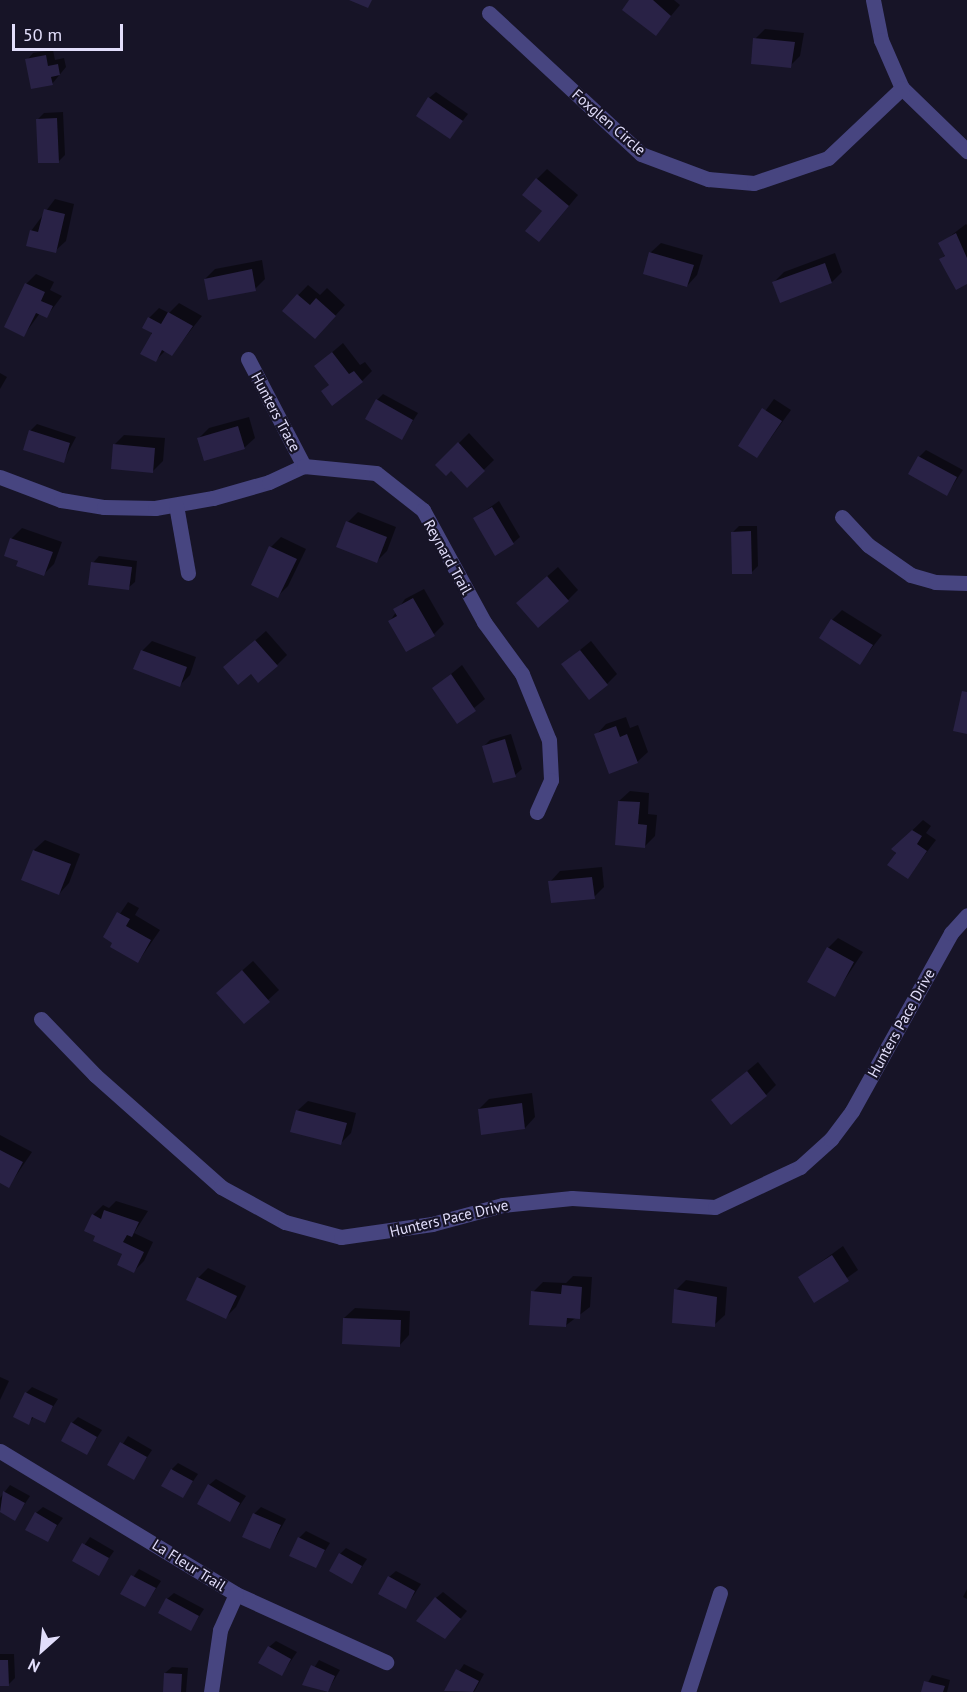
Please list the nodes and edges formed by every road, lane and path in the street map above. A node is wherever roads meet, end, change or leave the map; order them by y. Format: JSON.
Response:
{"nodes":[{"id":1,"x":873,"y":0,"type":"edge"},
{"id":2,"x":489,"y":13,"type":"dead end"},
{"id":3,"x":902,"y":88,"type":"junction"},
{"id":4,"x":967,"y":151,"type":"edge"},
{"id":5,"x":248,"y":359,"type":"dead end"},
{"id":6,"x":304,"y":466,"type":"junction"},
{"id":7,"x":0,"y":477,"type":"edge"},
{"id":8,"x":176,"y":505,"type":"junction"},
{"id":9,"x":842,"y":517,"type":"dead end"},
{"id":10,"x":188,"y":573,"type":"dead end"},
{"id":11,"x":967,"y":583,"type":"edge"},
{"id":12,"x":537,"y":812,"type":"dead end"},
{"id":13,"x":967,"y":915,"type":"edge"},
{"id":14,"x":41,"y":1019,"type":"dead end"},
{"id":15,"x":0,"y":1451,"type":"edge"},
{"id":16,"x":720,"y":1593,"type":"dead end"},
{"id":17,"x":236,"y":1594,"type":"junction"},
{"id":18,"x":386,"y":1662,"type":"dead end"},
{"id":19,"x":211,"y":1692,"type":"edge"},
{"id":20,"x":688,"y":1692,"type":"edge"}],
"edges":[{"from":1,"to":3,"type":"street"},
{"from":2,"to":3,"type":"street","name":"Foxglen Circle"},
{"from":3,"to":4,"type":"street"},
{"from":5,"to":6,"type":"street","name":"Hunters Trace"},
{"from":6,"to":8,"type":"street"},
{"from":6,"to":12,"type":"street","name":"Reynard Trail"},
{"from":7,"to":8,"type":"street"},
{"from":8,"to":10,"type":"street"},
{"from":9,"to":11,"type":"street"},
{"from":13,"to":14,"type":"street","name":"Hunters Pace Drive"},
{"from":15,"to":17,"type":"street","name":"La Fleur Trail"},
{"from":16,"to":20,"type":"street"},
{"from":17,"to":18,"type":"street","name":"La Fleur Trail"},
{"from":17,"to":19,"type":"street"}]}
